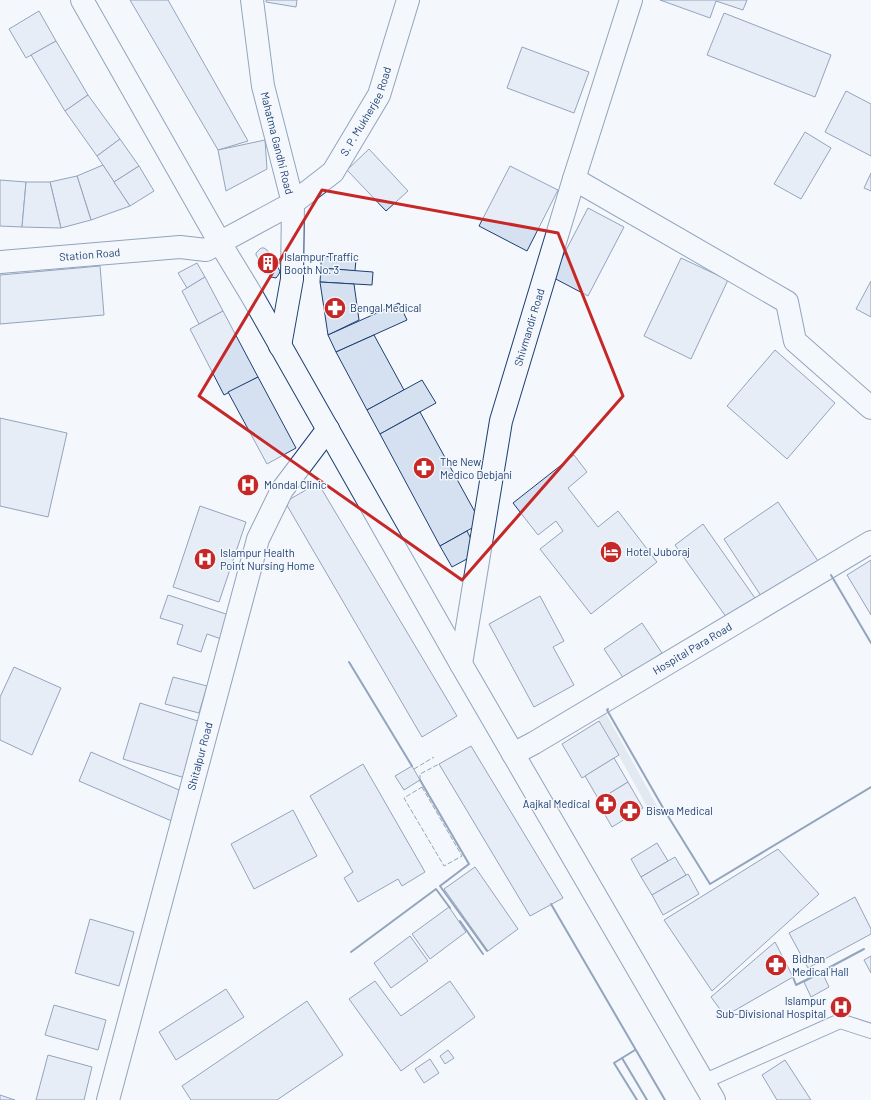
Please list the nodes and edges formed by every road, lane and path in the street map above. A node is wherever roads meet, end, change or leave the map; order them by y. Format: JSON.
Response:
{"nodes":[{"id":1,"x":82,"y":0,"type":"edge"},
{"id":2,"x":252,"y":0,"type":"edge"},
{"id":3,"x":408,"y":0,"type":"edge"},
{"id":4,"x":631,"y":0,"type":"edge"},
{"id":5,"x":574,"y":179,"type":"junction"},
{"id":6,"x":293,"y":203,"type":"junction"},
{"id":7,"x":220,"y":242,"type":"junction"},
{"id":8,"x":0,"y":262,"type":"edge"},
{"id":9,"x":280,"y":346,"type":"junction"},
{"id":10,"x":871,"y":408,"type":"edge"},
{"id":11,"x":328,"y":429,"type":"junction"},
{"id":12,"x":871,"y":542,"type":"edge"},
{"id":13,"x":461,"y":664,"type":"junction"},
{"id":14,"x":513,"y":754,"type":"junction"},
{"id":15,"x":871,"y":1031,"type":"edge"},
{"id":16,"x":709,"y":1091,"type":"edge"},
{"id":17,"x":108,"y":1100,"type":"edge"}],
"edges":[{"from":1,"to":7,"type":"street"},
{"from":2,"to":6,"type":"street","name":"Mahatma Gandhi Road"},
{"from":3,"to":6,"type":"street","name":"S. P. Mukherjee Road"},
{"from":4,"to":5,"type":"street","name":"Shivmandir Road"},
{"from":5,"to":10,"type":"street"},
{"from":5,"to":13,"type":"street","name":"Shivmandir Road"},
{"from":6,"to":7,"type":"street","name":"Mahatma Gandhi Road"},
{"from":6,"to":9,"type":"street"},
{"from":7,"to":8,"type":"street","name":"Station Road"},
{"from":7,"to":9,"type":"street"},
{"from":9,"to":11,"type":"street"},
{"from":11,"to":13,"type":"street"},
{"from":11,"to":17,"type":"street","name":"Shitalpur Road"},
{"from":12,"to":14,"type":"street","name":"Hospital Para Road"},
{"from":13,"to":14,"type":"street"},
{"from":14,"to":16,"type":"street"},
{"from":15,"to":16,"type":"lane"}]}
